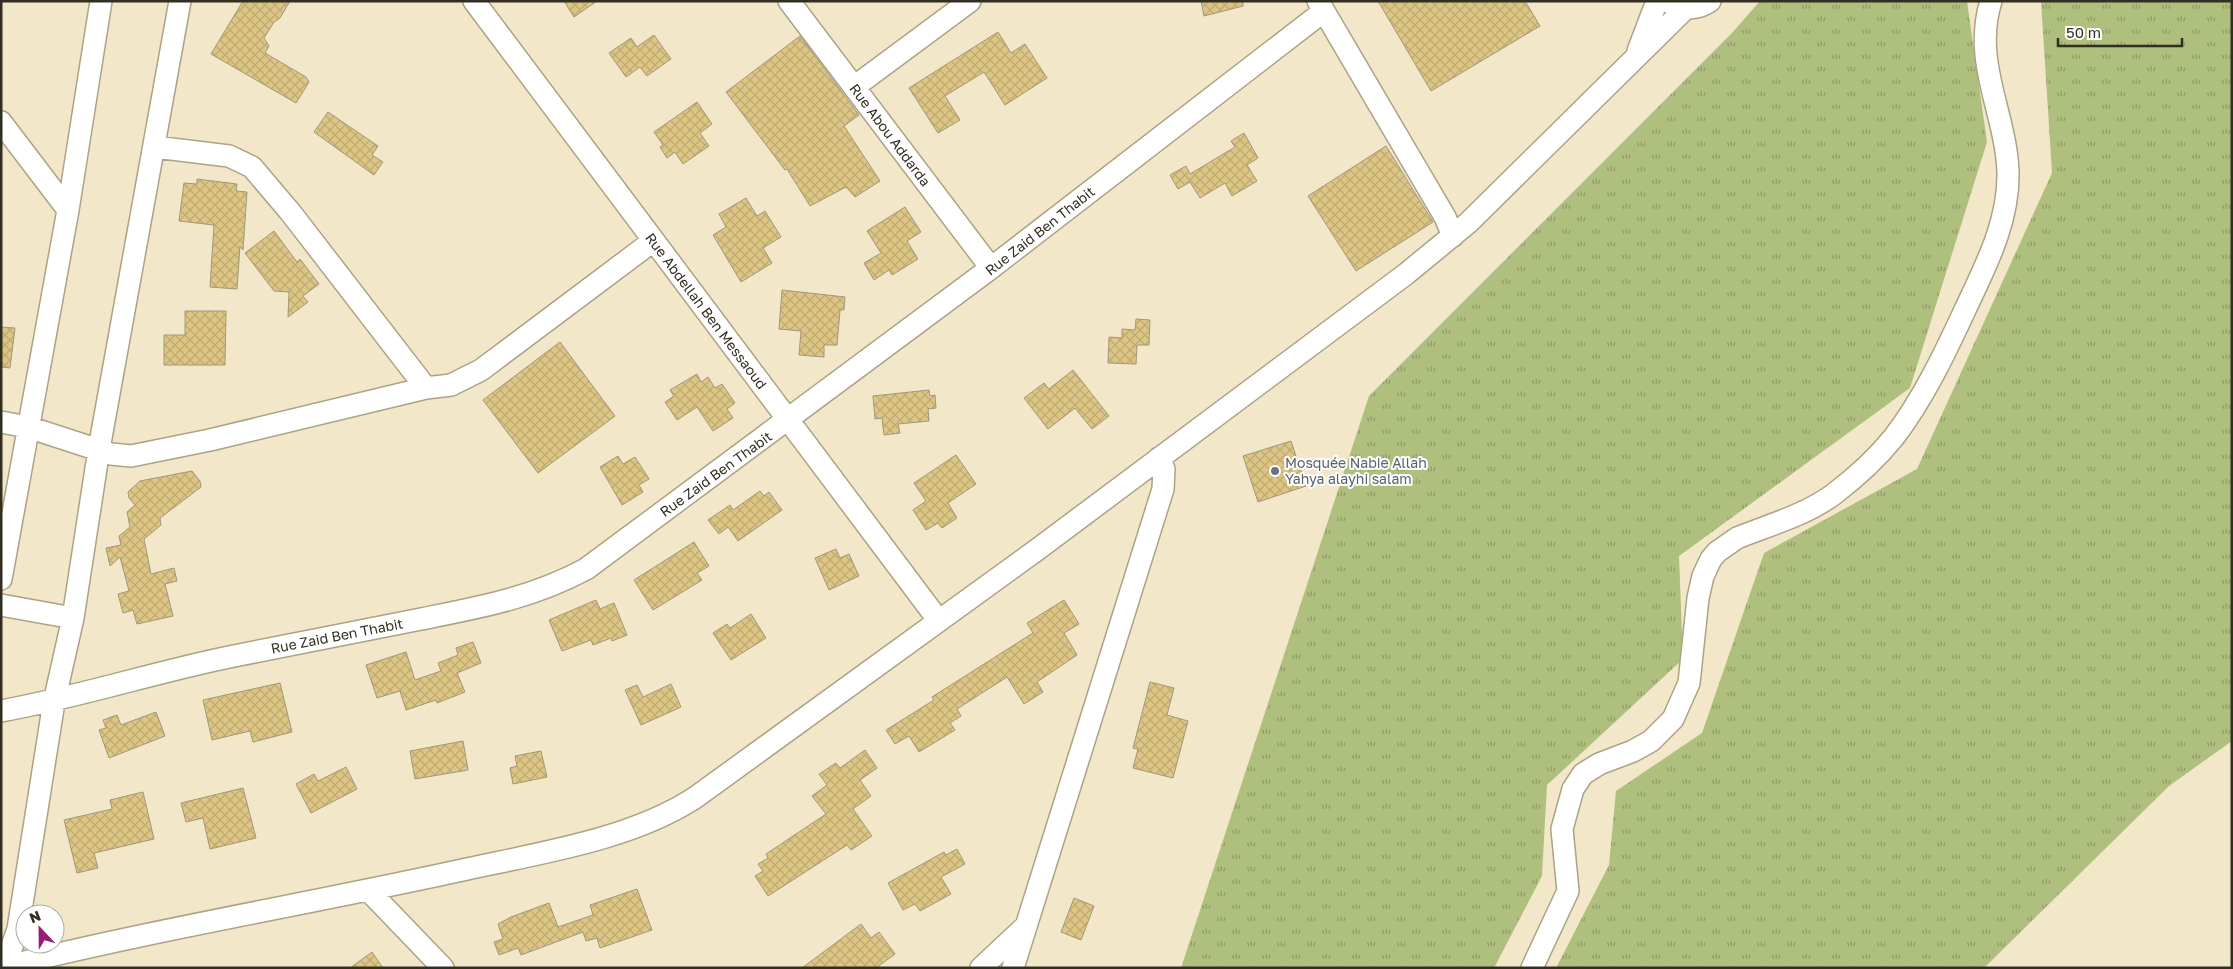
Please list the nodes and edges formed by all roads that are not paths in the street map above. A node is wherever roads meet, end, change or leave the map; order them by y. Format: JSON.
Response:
{"nodes":[{"id":1,"x":102,"y":1,"type":"edge"},
{"id":2,"x":180,"y":1,"type":"edge"},
{"id":3,"x":474,"y":1,"type":"edge"},
{"id":4,"x":789,"y":1,"type":"edge"},
{"id":5,"x":970,"y":1,"type":"edge"},
{"id":6,"x":1657,"y":1,"type":"edge"},
{"id":7,"x":1710,"y":1,"type":"edge"},
{"id":8,"x":1990,"y":1,"type":"edge"},
{"id":9,"x":1676,"y":5,"type":"edge"},
{"id":10,"x":1321,"y":6,"type":"edge"},
{"id":11,"x":1636,"y":56,"type":"junction"},
{"id":12,"x":854,"y":87,"type":"junction"},
{"id":13,"x":1,"y":122,"type":"edge"},
{"id":14,"x":155,"y":147,"type":"junction"},
{"id":15,"x":68,"y":210,"type":"junction"},
{"id":16,"x":1454,"y":236,"type":"junction"},
{"id":17,"x":653,"y":242,"type":"junction"},
{"id":18,"x":991,"y":268,"type":"junction"},
{"id":19,"x":426,"y":388,"type":"junction"},
{"id":20,"x":789,"y":420,"type":"junction"},
{"id":21,"x":1,"y":422,"type":"edge"},
{"id":22,"x":28,"y":427,"type":"junction"},
{"id":23,"x":99,"y":449,"type":"junction"},
{"id":24,"x":1159,"y":458,"type":"junction"},
{"id":25,"x":1,"y":579,"type":"edge"},
{"id":26,"x":1,"y":605,"type":"edge"},
{"id":27,"x":73,"y":618,"type":"junction"},
{"id":28,"x":937,"y":622,"type":"junction"},
{"id":29,"x":54,"y":702,"type":"junction"},
{"id":30,"x":1,"y":711,"type":"edge"},
{"id":31,"x":369,"y":891,"type":"junction"},
{"id":32,"x":1028,"y":924,"type":"junction"},
{"id":33,"x":83,"y":947,"type":"junction"},
{"id":34,"x":3,"y":966,"type":"edge"},
{"id":35,"x":45,"y":968,"type":"edge"},
{"id":36,"x":443,"y":968,"type":"edge"},
{"id":37,"x":981,"y":968,"type":"edge"},
{"id":38,"x":1013,"y":968,"type":"edge"},
{"id":39,"x":1532,"y":968,"type":"edge"}],
"edges":[{"from":1,"to":15,"type":"street"},
{"from":2,"to":14,"type":"street"},
{"from":3,"to":17,"type":"street","name":"Rue Abdellah Ben Messaoud"},
{"from":4,"to":12,"type":"street","name":"Rue Abou Addarda"},
{"from":5,"to":12,"type":"street"},
{"from":6,"to":11,"type":"street"},
{"from":7,"to":9,"type":"street"},
{"from":8,"to":39,"type":"street"},
{"from":9,"to":11,"type":"street"},
{"from":10,"to":16,"type":"street"},
{"from":10,"to":18,"type":"street","name":"Rue Zaid Ben Thabit"},
{"from":11,"to":16,"type":"street"},
{"from":12,"to":18,"type":"street","name":"Rue Abou Addarda"},
{"from":13,"to":15,"type":"street"},
{"from":14,"to":19,"type":"street"},
{"from":14,"to":23,"type":"street"},
{"from":15,"to":22,"type":"street"},
{"from":16,"to":24,"type":"street"},
{"from":17,"to":19,"type":"street"},
{"from":17,"to":20,"type":"street","name":"Rue Abdellah Ben Messaoud"},
{"from":18,"to":20,"type":"street","name":"Rue Zaid Ben Thabit"},
{"from":19,"to":23,"type":"street"},
{"from":20,"to":28,"type":"street","name":"Rue Abdellah Ben Messaoud"},
{"from":20,"to":29,"type":"street","name":"Rue Zaid Ben Thabit"},
{"from":21,"to":22,"type":"street"},
{"from":22,"to":23,"type":"street"},
{"from":22,"to":25,"type":"street"},
{"from":23,"to":27,"type":"street"},
{"from":24,"to":28,"type":"street"},
{"from":24,"to":32,"type":"street"},
{"from":26,"to":27,"type":"street"},
{"from":27,"to":29,"type":"street"},
{"from":28,"to":31,"type":"street"},
{"from":29,"to":30,"type":"street","name":"Rue Zaid Ben Thabit"},
{"from":29,"to":34,"type":"street"},
{"from":31,"to":33,"type":"street"},
{"from":31,"to":36,"type":"street"},
{"from":32,"to":37,"type":"street"},
{"from":32,"to":38,"type":"street"},
{"from":33,"to":34,"type":"street"},
{"from":33,"to":35,"type":"street"}]}
